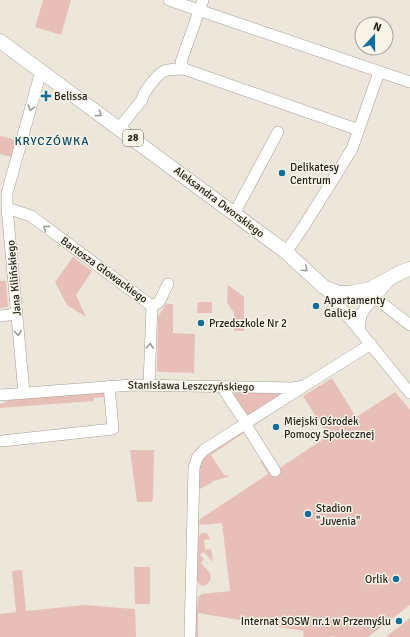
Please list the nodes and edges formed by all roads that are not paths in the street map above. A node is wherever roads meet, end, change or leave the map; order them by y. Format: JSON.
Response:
{"nodes":[{"id":1,"x":169,"y":0,"type":"edge"},
{"id":2,"x":201,"y":5,"type":"edge"},
{"id":3,"x":0,"y":41,"type":"edge"},
{"id":4,"x":183,"y":64,"type":"junction"},
{"id":5,"x":41,"y":71,"type":"junction"},
{"id":6,"x":379,"y":72,"type":"junction"},
{"id":7,"x":410,"y":82,"type":"edge"},
{"id":8,"x":118,"y":128,"type":"junction"},
{"id":9,"x":356,"y":129,"type":"junction"},
{"id":10,"x":278,"y":132,"type":"dead end"},
{"id":11,"x":7,"y":208,"type":"junction"},
{"id":12,"x":234,"y":214,"type":"junction"},
{"id":13,"x":286,"y":252,"type":"junction"},
{"id":14,"x":410,"y":269,"type":"edge"},
{"id":15,"x":390,"y":279,"type":"junction"},
{"id":16,"x":168,"y":284,"type":"dead end"},
{"id":17,"x":324,"y":287,"type":"junction"},
{"id":18,"x":374,"y":297,"type":"junction"},
{"id":19,"x":338,"y":305,"type":"junction"},
{"id":20,"x":152,"y":306,"type":"junction"},
{"id":21,"x":366,"y":307,"type":"junction"},
{"id":22,"x":17,"y":314,"type":"junction"},
{"id":23,"x":0,"y":316,"type":"edge"},
{"id":24,"x":410,"y":325,"type":"edge"},
{"id":25,"x":358,"y":330,"type":"junction"},
{"id":26,"x":371,"y":344,"type":"junction"},
{"id":27,"x":149,"y":385,"type":"junction"},
{"id":28,"x":109,"y":386,"type":"junction"},
{"id":29,"x":304,"y":386,"type":"junction"},
{"id":30,"x":225,"y":387,"type":"junction"},
{"id":31,"x":24,"y":393,"type":"junction"},
{"id":32,"x":410,"y":393,"type":"edge"},
{"id":33,"x":0,"y":395,"type":"edge"},
{"id":34,"x":246,"y":423,"type":"junction"},
{"id":35,"x":2,"y":441,"type":"dead end"},
{"id":36,"x":275,"y":471,"type":"dead end"},
{"id":37,"x":190,"y":637,"type":"edge"}],
"edges":[{"from":1,"to":2,"type":"street"},
{"from":2,"to":4,"type":"street"},
{"from":2,"to":6,"type":"street"},
{"from":3,"to":5,"type":"main road","name":"Aleksandra Dworskiego","number":"28"},
{"from":4,"to":8,"type":"street"},
{"from":4,"to":9,"type":"street"},
{"from":5,"to":8,"type":"main road","name":"Aleksandra Dworskiego","number":"28","one_way":true},
{"from":5,"to":11,"type":"street","name":"Jana Kilińskiego","one_way":true},
{"from":6,"to":7,"type":"street"},
{"from":6,"to":9,"type":"street"},
{"from":8,"to":12,"type":"main road","name":"Aleksandra Dworskiego","number":"28"},
{"from":9,"to":13,"type":"street"},
{"from":10,"to":12,"type":"street"},
{"from":20,"to":11,"type":"street","name":"Bartosza Głowackiego","one_way":true},
{"from":11,"to":22,"type":"street","name":"Jana Kilińskiego"},
{"from":12,"to":13,"type":"main road","name":"Aleksandra Dworskiego","number":"28"},
{"from":13,"to":17,"type":"main road","name":"Aleksandra Dworskiego","number":"28","one_way":true},
{"from":14,"to":15,"type":"main road","number":"28"},
{"from":15,"to":17,"type":"main road","number":"28"},
{"from":15,"to":18,"type":"street"},
{"from":16,"to":20,"type":"street"},
{"from":17,"to":19,"type":"street","name":"Aleksandra Dworskiego"},
{"from":18,"to":21,"type":"street"},
{"from":18,"to":24,"type":"street"},
{"from":19,"to":21,"type":"street"},
{"from":19,"to":25,"type":"street","name":"Aleksandra Dworskiego"},
{"from":27,"to":20,"type":"street","name":"Bartosza Głowackiego","one_way":true},
{"from":21,"to":25,"type":"street"},
{"from":22,"to":23,"type":"street"},
{"from":22,"to":31,"type":"street","name":"Jana Kilińskiego","one_way":true},
{"from":25,"to":26,"type":"street","name":"Aleksandra Dworskiego"},
{"from":26,"to":29,"type":"street","name":"Stanisława Leszczyńskiego"},
{"from":26,"to":32,"type":"street","name":"Aleksandra Dworskiego"},
{"from":27,"to":28,"type":"street","name":"Stanisława Leszczyńskiego"},
{"from":27,"to":30,"type":"street","name":"Stanisława Leszczyńskiego"},
{"from":28,"to":31,"type":"street","name":"Stanisława Leszczyńskiego"},
{"from":28,"to":35,"type":"street"},
{"from":29,"to":30,"type":"street","name":"Stanisława Leszczyńskiego"},
{"from":29,"to":34,"type":"street"},
{"from":30,"to":34,"type":"street"},
{"from":31,"to":33,"type":"street","name":"Stanisława Leszczyńskiego"},
{"from":34,"to":36,"type":"street"},
{"from":34,"to":37,"type":"street"}]}
